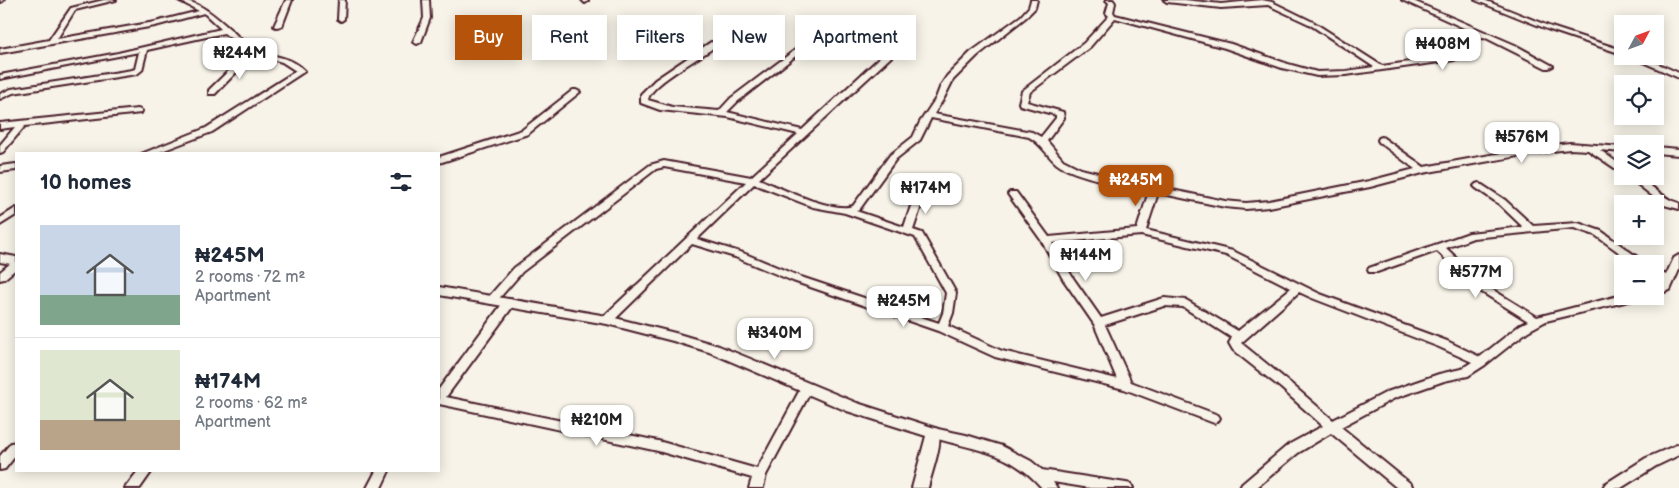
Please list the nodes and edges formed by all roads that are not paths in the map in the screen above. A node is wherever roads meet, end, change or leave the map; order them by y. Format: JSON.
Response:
{"nodes":[{"id":1,"x":113,"y":0,"type":"edge"},
{"id":2,"x":181,"y":0,"type":"edge"},
{"id":3,"x":289,"y":0,"type":"edge"},
{"id":4,"x":342,"y":0,"type":"edge"},
{"id":5,"x":426,"y":0,"type":"edge"},
{"id":6,"x":1034,"y":0,"type":"edge"},
{"id":7,"x":1109,"y":0,"type":"edge"},
{"id":8,"x":1167,"y":0,"type":"edge"},
{"id":9,"x":1405,"y":0,"type":"edge"},
{"id":10,"x":1478,"y":0,"type":"edge"},
{"id":11,"x":1268,"y":1,"type":"edge"},
{"id":12,"x":205,"y":11,"type":"junction"},
{"id":13,"x":1113,"y":16,"type":"junction"},
{"id":14,"x":341,"y":19,"type":"dead end"},
{"id":15,"x":278,"y":26,"type":"dead end"},
{"id":16,"x":227,"y":30,"type":"junction"},
{"id":17,"x":1485,"y":36,"type":"junction"},
{"id":18,"x":416,"y":42,"type":"dead end"},
{"id":19,"x":51,"y":43,"type":"junction"},
{"id":20,"x":713,"y":45,"type":"edge"},
{"id":21,"x":144,"y":49,"type":"junction"},
{"id":22,"x":1614,"y":49,"type":"edge"},
{"id":23,"x":0,"y":51,"type":"edge"},
{"id":24,"x":253,"y":52,"type":"junction"},
{"id":25,"x":795,"y":53,"type":"edge"},
{"id":26,"x":882,"y":60,"type":"edge"},
{"id":27,"x":1654,"y":65,"type":"edge"},
{"id":28,"x":1549,"y":66,"type":"dead end"},
{"id":29,"x":1379,"y":67,"type":"junction"},
{"id":30,"x":1679,"y":76,"type":"edge"},
{"id":31,"x":0,"y":77,"type":"edge"},
{"id":32,"x":212,"y":92,"type":"dead end"},
{"id":33,"x":576,"y":92,"type":"dead end"},
{"id":34,"x":0,"y":96,"type":"edge"},
{"id":35,"x":138,"y":111,"type":"dead end"},
{"id":36,"x":722,"y":114,"type":"junction"},
{"id":37,"x":928,"y":115,"type":"junction"},
{"id":38,"x":22,"y":124,"type":"junction"},
{"id":39,"x":0,"y":126,"type":"edge"},
{"id":40,"x":803,"y":133,"type":"junction"},
{"id":41,"x":1382,"y":140,"type":"dead end"},
{"id":42,"x":1042,"y":141,"type":"junction"},
{"id":43,"x":1589,"y":146,"type":"junction"},
{"id":44,"x":1614,"y":148,"type":"edge"},
{"id":45,"x":0,"y":150,"type":"edge"},
{"id":46,"x":1664,"y":151,"type":"edge"},
{"id":47,"x":152,"y":152,"type":"edge"},
{"id":48,"x":1679,"y":152,"type":"edge"},
{"id":49,"x":440,"y":160,"type":"edge"},
{"id":50,"x":1614,"y":164,"type":"edge"},
{"id":51,"x":15,"y":167,"type":"edge"},
{"id":52,"x":0,"y":169,"type":"edge"},
{"id":53,"x":1422,"y":170,"type":"junction"},
{"id":54,"x":753,"y":180,"type":"junction"},
{"id":55,"x":1643,"y":185,"type":"edge"},
{"id":56,"x":1479,"y":186,"type":"dead end"},
{"id":57,"x":1154,"y":189,"type":"junction"},
{"id":58,"x":921,"y":191,"type":"dead end"},
{"id":59,"x":1013,"y":194,"type":"dead end"},
{"id":60,"x":1667,"y":203,"type":"junction"},
{"id":61,"x":1679,"y":206,"type":"edge"},
{"id":62,"x":847,"y":211,"type":"junction"},
{"id":63,"x":1679,"y":212,"type":"edge"},
{"id":64,"x":15,"y":213,"type":"edge"},
{"id":65,"x":0,"y":222,"type":"edge"},
{"id":66,"x":1529,"y":228,"type":"junction"},
{"id":67,"x":908,"y":231,"type":"junction"},
{"id":68,"x":1141,"y":232,"type":"junction"},
{"id":69,"x":690,"y":240,"type":"junction"},
{"id":70,"x":1046,"y":240,"type":"junction"},
{"id":71,"x":1439,"y":247,"type":"junction"},
{"id":72,"x":1629,"y":255,"type":"edge"},
{"id":73,"x":0,"y":258,"type":"edge"},
{"id":74,"x":1679,"y":258,"type":"edge"},
{"id":75,"x":15,"y":263,"type":"edge"},
{"id":76,"x":15,"y":264,"type":"edge"},
{"id":77,"x":1373,"y":270,"type":"dead end"},
{"id":78,"x":0,"y":277,"type":"edge"},
{"id":79,"x":1664,"y":278,"type":"edge"},
{"id":80,"x":1669,"y":282,"type":"junction"},
{"id":81,"x":1298,"y":287,"type":"junction"},
{"id":82,"x":1664,"y":289,"type":"edge"},
{"id":83,"x":440,"y":291,"type":"edge"},
{"id":84,"x":491,"y":300,"type":"junction"},
{"id":85,"x":1614,"y":300,"type":"edge"},
{"id":86,"x":509,"y":303,"type":"junction"},
{"id":87,"x":608,"y":320,"type":"junction"},
{"id":88,"x":1536,"y":321,"type":"junction"},
{"id":89,"x":1099,"y":323,"type":"junction"},
{"id":90,"x":942,"y":328,"type":"junction"},
{"id":91,"x":1239,"y":337,"type":"junction"},
{"id":92,"x":1481,"y":362,"type":"junction"},
{"id":93,"x":1126,"y":385,"type":"junction"},
{"id":94,"x":806,"y":389,"type":"junction"},
{"id":95,"x":440,"y":398,"type":"edge"},
{"id":96,"x":440,"y":399,"type":"edge"},
{"id":97,"x":1214,"y":418,"type":"dead end"},
{"id":98,"x":1333,"y":428,"type":"junction"},
{"id":99,"x":932,"y":434,"type":"junction"},
{"id":100,"x":15,"y":448,"type":"edge"},
{"id":101,"x":1679,"y":449,"type":"edge"},
{"id":102,"x":0,"y":465,"type":"edge"},
{"id":103,"x":145,"y":472,"type":"edge"},
{"id":104,"x":382,"y":472,"type":"edge"},
{"id":105,"x":1040,"y":475,"type":"junction"},
{"id":106,"x":758,"y":482,"type":"edge"},
{"id":107,"x":132,"y":488,"type":"edge"},
{"id":108,"x":374,"y":488,"type":"edge"},
{"id":109,"x":920,"y":488,"type":"edge"},
{"id":110,"x":1050,"y":488,"type":"edge"},
{"id":111,"x":1126,"y":488,"type":"edge"},
{"id":112,"x":1247,"y":488,"type":"edge"},
{"id":113,"x":1406,"y":488,"type":"edge"},
{"id":114,"x":1610,"y":488,"type":"edge"}],
"edges":[{"from":1,"to":19,"type":"street"},
{"from":2,"to":12,"type":"street"},
{"from":3,"to":15,"type":"street"},
{"from":4,"to":14,"type":"street"},
{"from":5,"to":18,"type":"street"},
{"from":6,"to":37,"type":"street"},
{"from":7,"to":13,"type":"street"},
{"from":8,"to":11,"type":"street"},
{"from":9,"to":17,"type":"street"},
{"from":10,"to":22,"type":"street"},
{"from":11,"to":29,"type":"street"},
{"from":12,"to":16,"type":"street"},
{"from":12,"to":19,"type":"street"},
{"from":13,"to":29,"type":"street"},
{"from":13,"to":42,"type":"street"},
{"from":16,"to":21,"type":"street"},
{"from":16,"to":24,"type":"street"},
{"from":17,"to":28,"type":"street"},
{"from":17,"to":29,"type":"street"},
{"from":19,"to":23,"type":"street"},
{"from":20,"to":36,"type":"street"},
{"from":21,"to":31,"type":"street"},
{"from":21,"to":34,"type":"street"},
{"from":24,"to":32,"type":"street"},
{"from":24,"to":47,"type":"street"},
{"from":25,"to":36,"type":"street"},
{"from":26,"to":40,"type":"street"},
{"from":27,"to":30,"type":"street"},
{"from":33,"to":49,"type":"street"},
{"from":35,"to":38,"type":"street"},
{"from":36,"to":40,"type":"street"},
{"from":37,"to":42,"type":"street"},
{"from":37,"to":62,"type":"street"},
{"from":38,"to":39,"type":"street"},
{"from":38,"to":45,"type":"street"},
{"from":40,"to":54,"type":"street"},
{"from":41,"to":53,"type":"street"},
{"from":42,"to":57,"type":"street"},
{"from":43,"to":44,"type":"street"},
{"from":43,"to":50,"type":"street"},
{"from":43,"to":53,"type":"street"},
{"from":46,"to":48,"type":"street"},
{"from":51,"to":52,"type":"street"},
{"from":53,"to":57,"type":"street"},
{"from":54,"to":62,"type":"street"},
{"from":54,"to":69,"type":"street"},
{"from":54,"to":84,"type":"street"},
{"from":55,"to":60,"type":"street"},
{"from":56,"to":66,"type":"street"},
{"from":57,"to":68,"type":"street"},
{"from":58,"to":67,"type":"street"},
{"from":59,"to":70,"type":"street"},
{"from":60,"to":61,"type":"street"},
{"from":60,"to":63,"type":"street"},
{"from":62,"to":67,"type":"street"},
{"from":64,"to":65,"type":"street"},
{"from":66,"to":71,"type":"street"},
{"from":66,"to":72,"type":"street"},
{"from":67,"to":90,"type":"street"},
{"from":68,"to":70,"type":"street"},
{"from":68,"to":81,"type":"street"},
{"from":69,"to":87,"type":"street"},
{"from":69,"to":90,"type":"street"},
{"from":70,"to":89,"type":"street"},
{"from":71,"to":77,"type":"street"},
{"from":71,"to":88,"type":"street"},
{"from":73,"to":75,"type":"street"},
{"from":74,"to":80,"type":"street"},
{"from":76,"to":78,"type":"street"},
{"from":79,"to":80,"type":"street"},
{"from":80,"to":82,"type":"street"},
{"from":81,"to":91,"type":"street"},
{"from":81,"to":92,"type":"street"},
{"from":83,"to":84,"type":"street"},
{"from":84,"to":86,"type":"street"},
{"from":85,"to":88,"type":"street"},
{"from":86,"to":87,"type":"street"},
{"from":86,"to":95,"type":"street"},
{"from":87,"to":94,"type":"street"},
{"from":88,"to":92,"type":"street"},
{"from":89,"to":91,"type":"street"},
{"from":89,"to":93,"type":"street"},
{"from":90,"to":93,"type":"street"},
{"from":91,"to":98,"type":"street"},
{"from":92,"to":98,"type":"street"},
{"from":93,"to":97,"type":"street"},
{"from":94,"to":99,"type":"street"},
{"from":94,"to":106,"type":"street"},
{"from":96,"to":106,"type":"street"},
{"from":98,"to":112,"type":"street"},
{"from":98,"to":113,"type":"street"},
{"from":99,"to":105,"type":"street"},
{"from":99,"to":109,"type":"street"},
{"from":100,"to":102,"type":"street"},
{"from":101,"to":114,"type":"street"},
{"from":103,"to":107,"type":"street"},
{"from":104,"to":108,"type":"street"},
{"from":105,"to":110,"type":"street"},
{"from":105,"to":111,"type":"street"}]}
